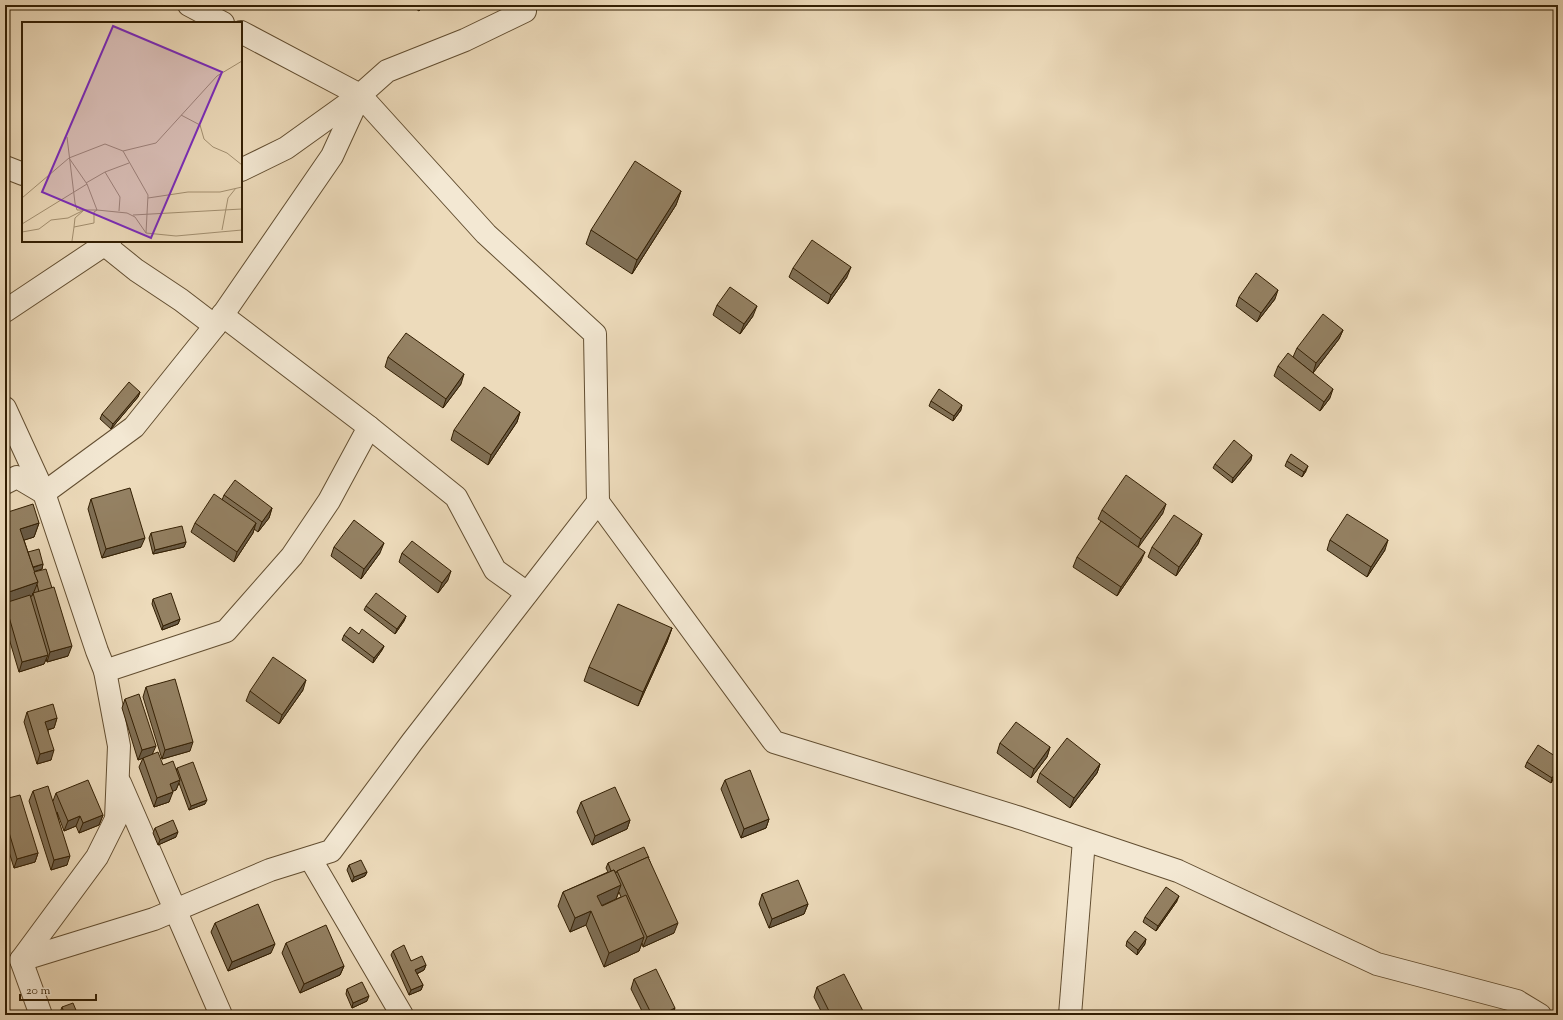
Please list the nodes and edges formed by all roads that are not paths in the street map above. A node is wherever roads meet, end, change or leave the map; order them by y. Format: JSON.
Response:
{"nodes":[{"id":1,"x":189,"y":5,"type":"edge"},
{"id":2,"x":525,"y":11,"type":"dead end"},
{"id":3,"x":221,"y":22,"type":"edge"},
{"id":4,"x":242,"y":33,"type":"edge"},
{"id":5,"x":360,"y":95,"type":"junction"},
{"id":6,"x":5,"y":167,"type":"edge"},
{"id":7,"x":242,"y":170,"type":"edge"},
{"id":8,"x":22,"y":174,"type":"edge"},
{"id":9,"x":105,"y":242,"type":"edge"},
{"id":10,"x":5,"y":311,"type":"edge"},
{"id":11,"x":218,"y":321,"type":"junction"},
{"id":12,"x":5,"y":408,"type":"edge"},
{"id":13,"x":369,"y":427,"type":"junction"},
{"id":14,"x":5,"y":483,"type":"edge"},
{"id":15,"x":44,"y":493,"type":"junction"},
{"id":16,"x":598,"y":502,"type":"junction"},
{"id":17,"x":527,"y":593,"type":"junction"},
{"id":18,"x":105,"y":670,"type":"junction"},
{"id":19,"x":117,"y":778,"type":"junction"},
{"id":20,"x":1084,"y":840,"type":"junction"},
{"id":21,"x":310,"y":858,"type":"junction"},
{"id":22,"x":174,"y":911,"type":"junction"},
{"id":23,"x":21,"y":960,"type":"junction"},
{"id":24,"x":41,"y":1015,"type":"edge"},
{"id":25,"x":221,"y":1015,"type":"edge"},
{"id":26,"x":402,"y":1015,"type":"edge"},
{"id":27,"x":1070,"y":1015,"type":"edge"},
{"id":28,"x":1540,"y":1015,"type":"edge"}],
"edges":[{"from":1,"to":3,"type":"street"},
{"from":2,"to":5,"type":"street"},
{"from":4,"to":5,"type":"street"},
{"from":5,"to":7,"type":"street"},
{"from":5,"to":11,"type":"street"},
{"from":5,"to":16,"type":"street"},
{"from":6,"to":8,"type":"street"},
{"from":9,"to":10,"type":"street"},
{"from":9,"to":11,"type":"street"},
{"from":11,"to":13,"type":"street"},
{"from":11,"to":15,"type":"street"},
{"from":12,"to":15,"type":"street"},
{"from":13,"to":17,"type":"street"},
{"from":13,"to":18,"type":"street"},
{"from":14,"to":15,"type":"street"},
{"from":15,"to":18,"type":"street"},
{"from":16,"to":17,"type":"street"},
{"from":16,"to":20,"type":"street"},
{"from":17,"to":21,"type":"street"},
{"from":18,"to":19,"type":"street"},
{"from":19,"to":22,"type":"street"},
{"from":19,"to":23,"type":"street"},
{"from":20,"to":27,"type":"street"},
{"from":20,"to":28,"type":"street"},
{"from":21,"to":22,"type":"street"},
{"from":21,"to":26,"type":"street"},
{"from":22,"to":23,"type":"street"},
{"from":22,"to":25,"type":"street"},
{"from":23,"to":24,"type":"street"}]}
